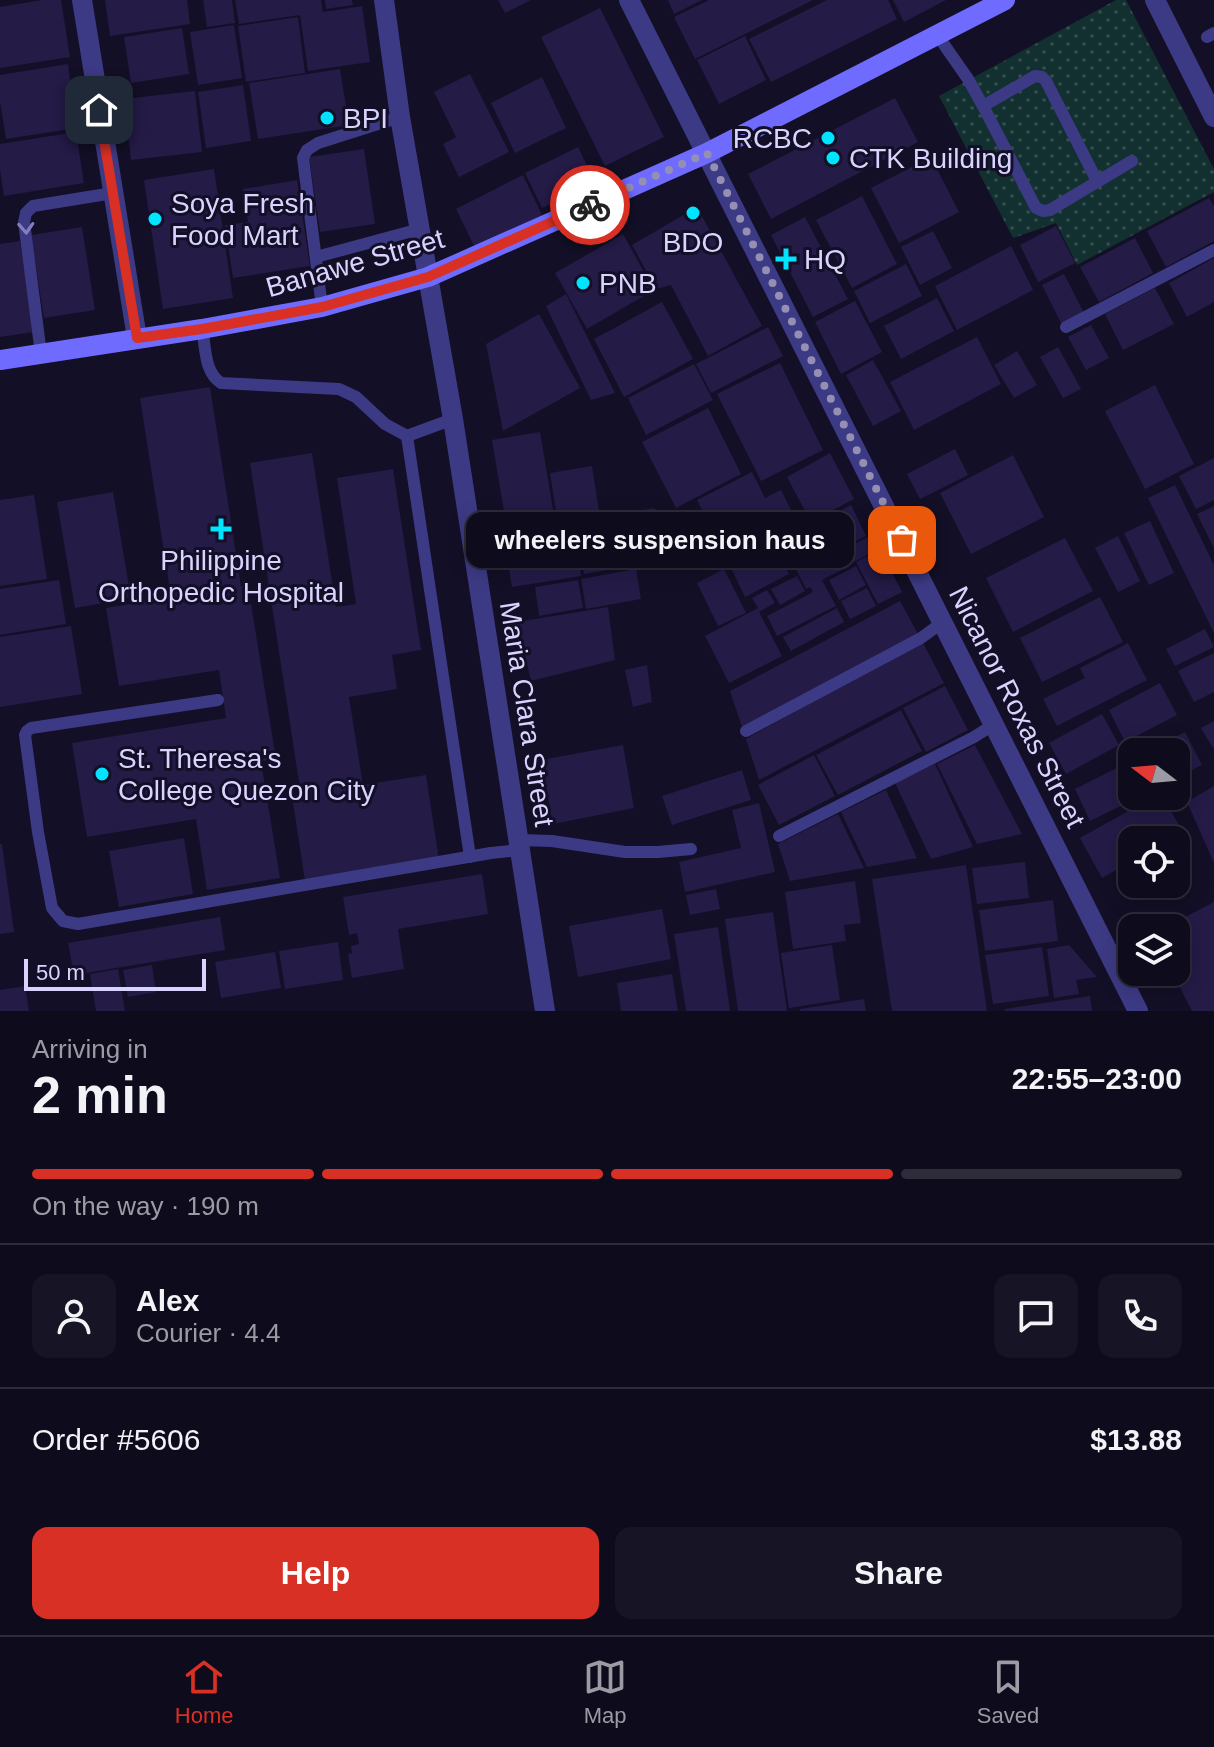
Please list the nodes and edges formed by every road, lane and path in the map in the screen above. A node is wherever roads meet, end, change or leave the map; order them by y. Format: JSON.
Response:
{"nodes":[{"id":1,"x":82,"y":0,"type":"edge"},
{"id":2,"x":384,"y":0,"type":"edge"},
{"id":3,"x":629,"y":0,"type":"edge"},
{"id":4,"x":1005,"y":0,"type":"edge"},
{"id":5,"x":1155,"y":0,"type":"edge"},
{"id":6,"x":938,"y":36,"type":"junction"},
{"id":7,"x":983,"y":106,"type":"junction"},
{"id":8,"x":400,"y":117,"type":"junction"},
{"id":9,"x":1214,"y":117,"type":"edge"},
{"id":10,"x":707,"y":153,"type":"junction"},
{"id":11,"x":1132,"y":161,"type":"dead end"},
{"id":12,"x":1097,"y":181,"type":"junction"},
{"id":13,"x":113,"y":193,"type":"junction"},
{"id":14,"x":420,"y":229,"type":"junction"},
{"id":15,"x":1214,"y":250,"type":"edge"},
{"id":16,"x":316,"y":257,"type":"junction"},
{"id":17,"x":428,"y":277,"type":"junction"},
{"id":18,"x":322,"y":307,"type":"junction"},
{"id":19,"x":1066,"y":327,"type":"dead end"},
{"id":20,"x":202,"y":329,"type":"junction"},
{"id":21,"x":137,"y":338,"type":"junction"},
{"id":22,"x":41,"y":354,"type":"junction"},
{"id":23,"x":0,"y":360,"type":"edge"},
{"id":24,"x":453,"y":419,"type":"junction"},
{"id":25,"x":407,"y":436,"type":"junction"},
{"id":26,"x":943,"y":622,"type":"junction"},
{"id":27,"x":218,"y":700,"type":"dead end"},
{"id":28,"x":993,"y":725,"type":"junction"},
{"id":29,"x":746,"y":731,"type":"dead end"},
{"id":30,"x":779,"y":836,"type":"dead end"},
{"id":31,"x":520,"y":845,"type":"junction"},
{"id":32,"x":691,"y":849,"type":"dead end"},
{"id":33,"x":470,"y":857,"type":"junction"},
{"id":34,"x":545,"y":1011,"type":"edge"},
{"id":35,"x":1138,"y":1011,"type":"edge"}],
"edges":[{"from":1,"to":13,"type":"street"},
{"from":2,"to":8,"type":"street","name":"Maria Clara Street"},
{"from":3,"to":10,"type":"street","name":"Nicanor Roxas Street"},
{"from":4,"to":6,"type":"main road","name":"Banawe Street"},
{"from":5,"to":9,"type":"street"},
{"from":6,"to":7,"type":"lane"},
{"from":6,"to":10,"type":"main road","name":"Banawe Street"},
{"from":7,"to":12,"type":"lane"},
{"from":7,"to":12,"type":"lane"},
{"from":8,"to":14,"type":"street","name":"Maria Clara Street"},
{"from":8,"to":16,"type":"lane"},
{"from":10,"to":17,"type":"main road","name":"Banawe Street"},
{"from":10,"to":26,"type":"street","name":"Nicanor Roxas Street"},
{"from":11,"to":12,"type":"lane"},
{"from":13,"to":21,"type":"street"},
{"from":13,"to":22,"type":"lane","one_way":true},
{"from":14,"to":16,"type":"lane"},
{"from":14,"to":17,"type":"street","name":"Maria Clara Street"},
{"from":15,"to":19,"type":"lane"},
{"from":16,"to":18,"type":"lane"},
{"from":17,"to":18,"type":"main road","name":"Banawe Street"},
{"from":17,"to":24,"type":"street","name":"Maria Clara Street"},
{"from":18,"to":20,"type":"main road","name":"Banawe Street"},
{"from":20,"to":21,"type":"main road","name":"Banawe Street"},
{"from":20,"to":25,"type":"lane"},
{"from":21,"to":22,"type":"main road","name":"Banawe Street"},
{"from":22,"to":23,"type":"main road","name":"Banawe Street"},
{"from":24,"to":25,"type":"lane"},
{"from":24,"to":31,"type":"street","name":"Maria Clara Street"},
{"from":25,"to":33,"type":"lane"},
{"from":26,"to":28,"type":"street","name":"Nicanor Roxas Street"},
{"from":26,"to":29,"type":"lane"},
{"from":27,"to":33,"type":"lane"},
{"from":28,"to":30,"type":"lane"},
{"from":28,"to":35,"type":"street","name":"Nicanor Roxas Street"},
{"from":31,"to":32,"type":"lane"},
{"from":31,"to":33,"type":"lane"},
{"from":31,"to":34,"type":"street","name":"Maria Clara Street"}]}
